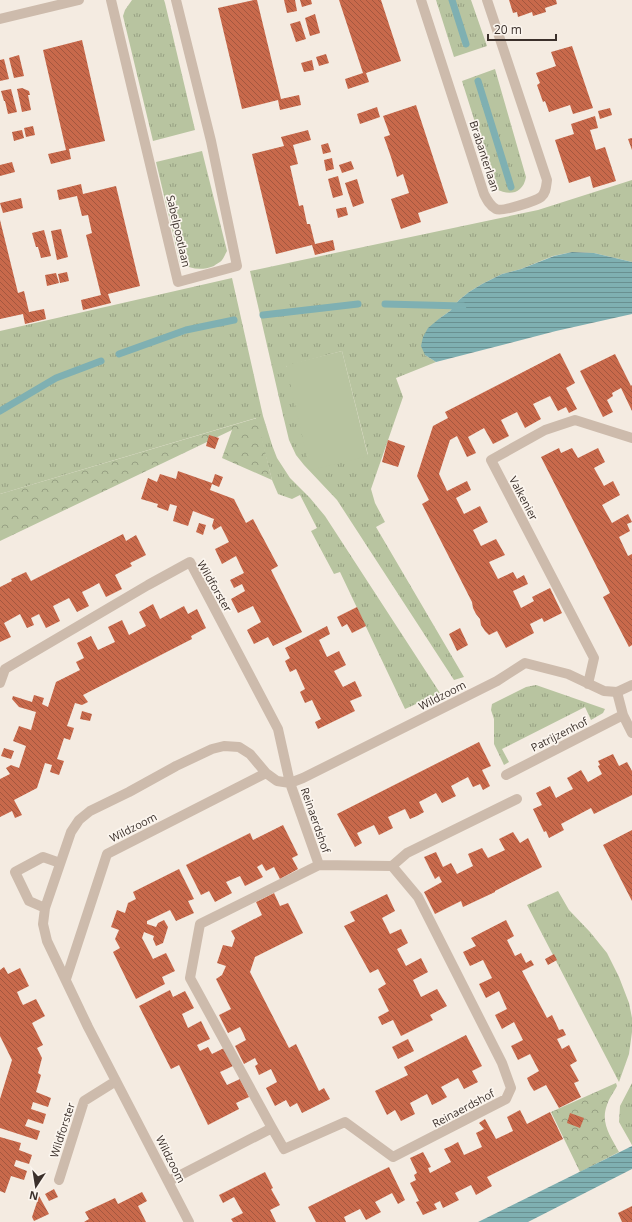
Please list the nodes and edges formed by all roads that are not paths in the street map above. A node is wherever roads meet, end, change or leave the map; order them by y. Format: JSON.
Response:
{"nodes":[{"id":1,"x":79,"y":0,"type":"edge"},
{"id":2,"x":111,"y":0,"type":"edge"},
{"id":3,"x":176,"y":0,"type":"edge"},
{"id":4,"x":421,"y":0,"type":"edge"},
{"id":5,"x":487,"y":0,"type":"edge"},
{"id":6,"x":0,"y":19,"type":"edge"},
{"id":7,"x":632,"y":438,"type":"edge"},
{"id":8,"x":0,"y":683,"type":"edge"},
{"id":9,"x":588,"y":684,"type":"junction"},
{"id":10,"x":632,"y":685,"type":"edge"},
{"id":11,"x":617,"y":692,"type":"junction"},
{"id":12,"x":623,"y":715,"type":"junction"},
{"id":13,"x":632,"y":733,"type":"edge"},
{"id":14,"x":266,"y":773,"type":"junction"},
{"id":15,"x":506,"y":775,"type":"dead end"},
{"id":16,"x":290,"y":783,"type":"junction"},
{"id":17,"x":517,"y":799,"type":"dead end"},
{"id":18,"x":60,"y":863,"type":"junction"},
{"id":19,"x":319,"y":865,"type":"junction"},
{"id":20,"x":392,"y":866,"type":"junction"},
{"id":21,"x":46,"y":908,"type":"junction"},
{"id":22,"x":66,"y":979,"type":"junction"},
{"id":23,"x":116,"y":1081,"type":"junction"},
{"id":24,"x":272,"y":1128,"type":"junction"},
{"id":25,"x":59,"y":1180,"type":"dead end"},
{"id":26,"x":169,"y":1181,"type":"junction"},
{"id":27,"x":189,"y":1222,"type":"edge"}],
"edges":[{"from":1,"to":6,"type":"street"},
{"from":2,"to":3,"type":"street","name":"Sabelpootlaan"},
{"from":4,"to":5,"type":"street","name":"Brabanterlaan"},
{"from":7,"to":9,"type":"street","name":"Valkenier"},
{"from":8,"to":16,"type":"street","name":"Wildforster"},
{"from":9,"to":11,"type":"street","name":"Wildzoom"},
{"from":9,"to":16,"type":"street","name":"Wildzoom"},
{"from":10,"to":11,"type":"street"},
{"from":11,"to":12,"type":"street"},
{"from":12,"to":13,"type":"street"},
{"from":12,"to":15,"type":"street","name":"Patrijzenhof"},
{"from":14,"to":16,"type":"street","name":"Wildzoom"},
{"from":14,"to":18,"type":"street","name":"Wildzoom"},
{"from":14,"to":22,"type":"street","name":"Wildzoom"},
{"from":16,"to":19,"type":"street","name":"Reinaerdshof"},
{"from":17,"to":20,"type":"street"},
{"from":18,"to":21,"type":"street","name":"Wildzoom"},
{"from":18,"to":21,"type":"street"},
{"from":19,"to":20,"type":"street","name":"Reinaerdshof"},
{"from":19,"to":24,"type":"street","name":"Reinaerdshof"},
{"from":20,"to":24,"type":"street","name":"Reinaerdshof"},
{"from":21,"to":22,"type":"street","name":"Wildzoom"},
{"from":22,"to":23,"type":"street","name":"Wildzoom"},
{"from":23,"to":25,"type":"street","name":"Wildforster"},
{"from":23,"to":26,"type":"street","name":"Wildzoom"},
{"from":24,"to":26,"type":"street"},
{"from":26,"to":27,"type":"street","name":"Wildzoom"}]}
